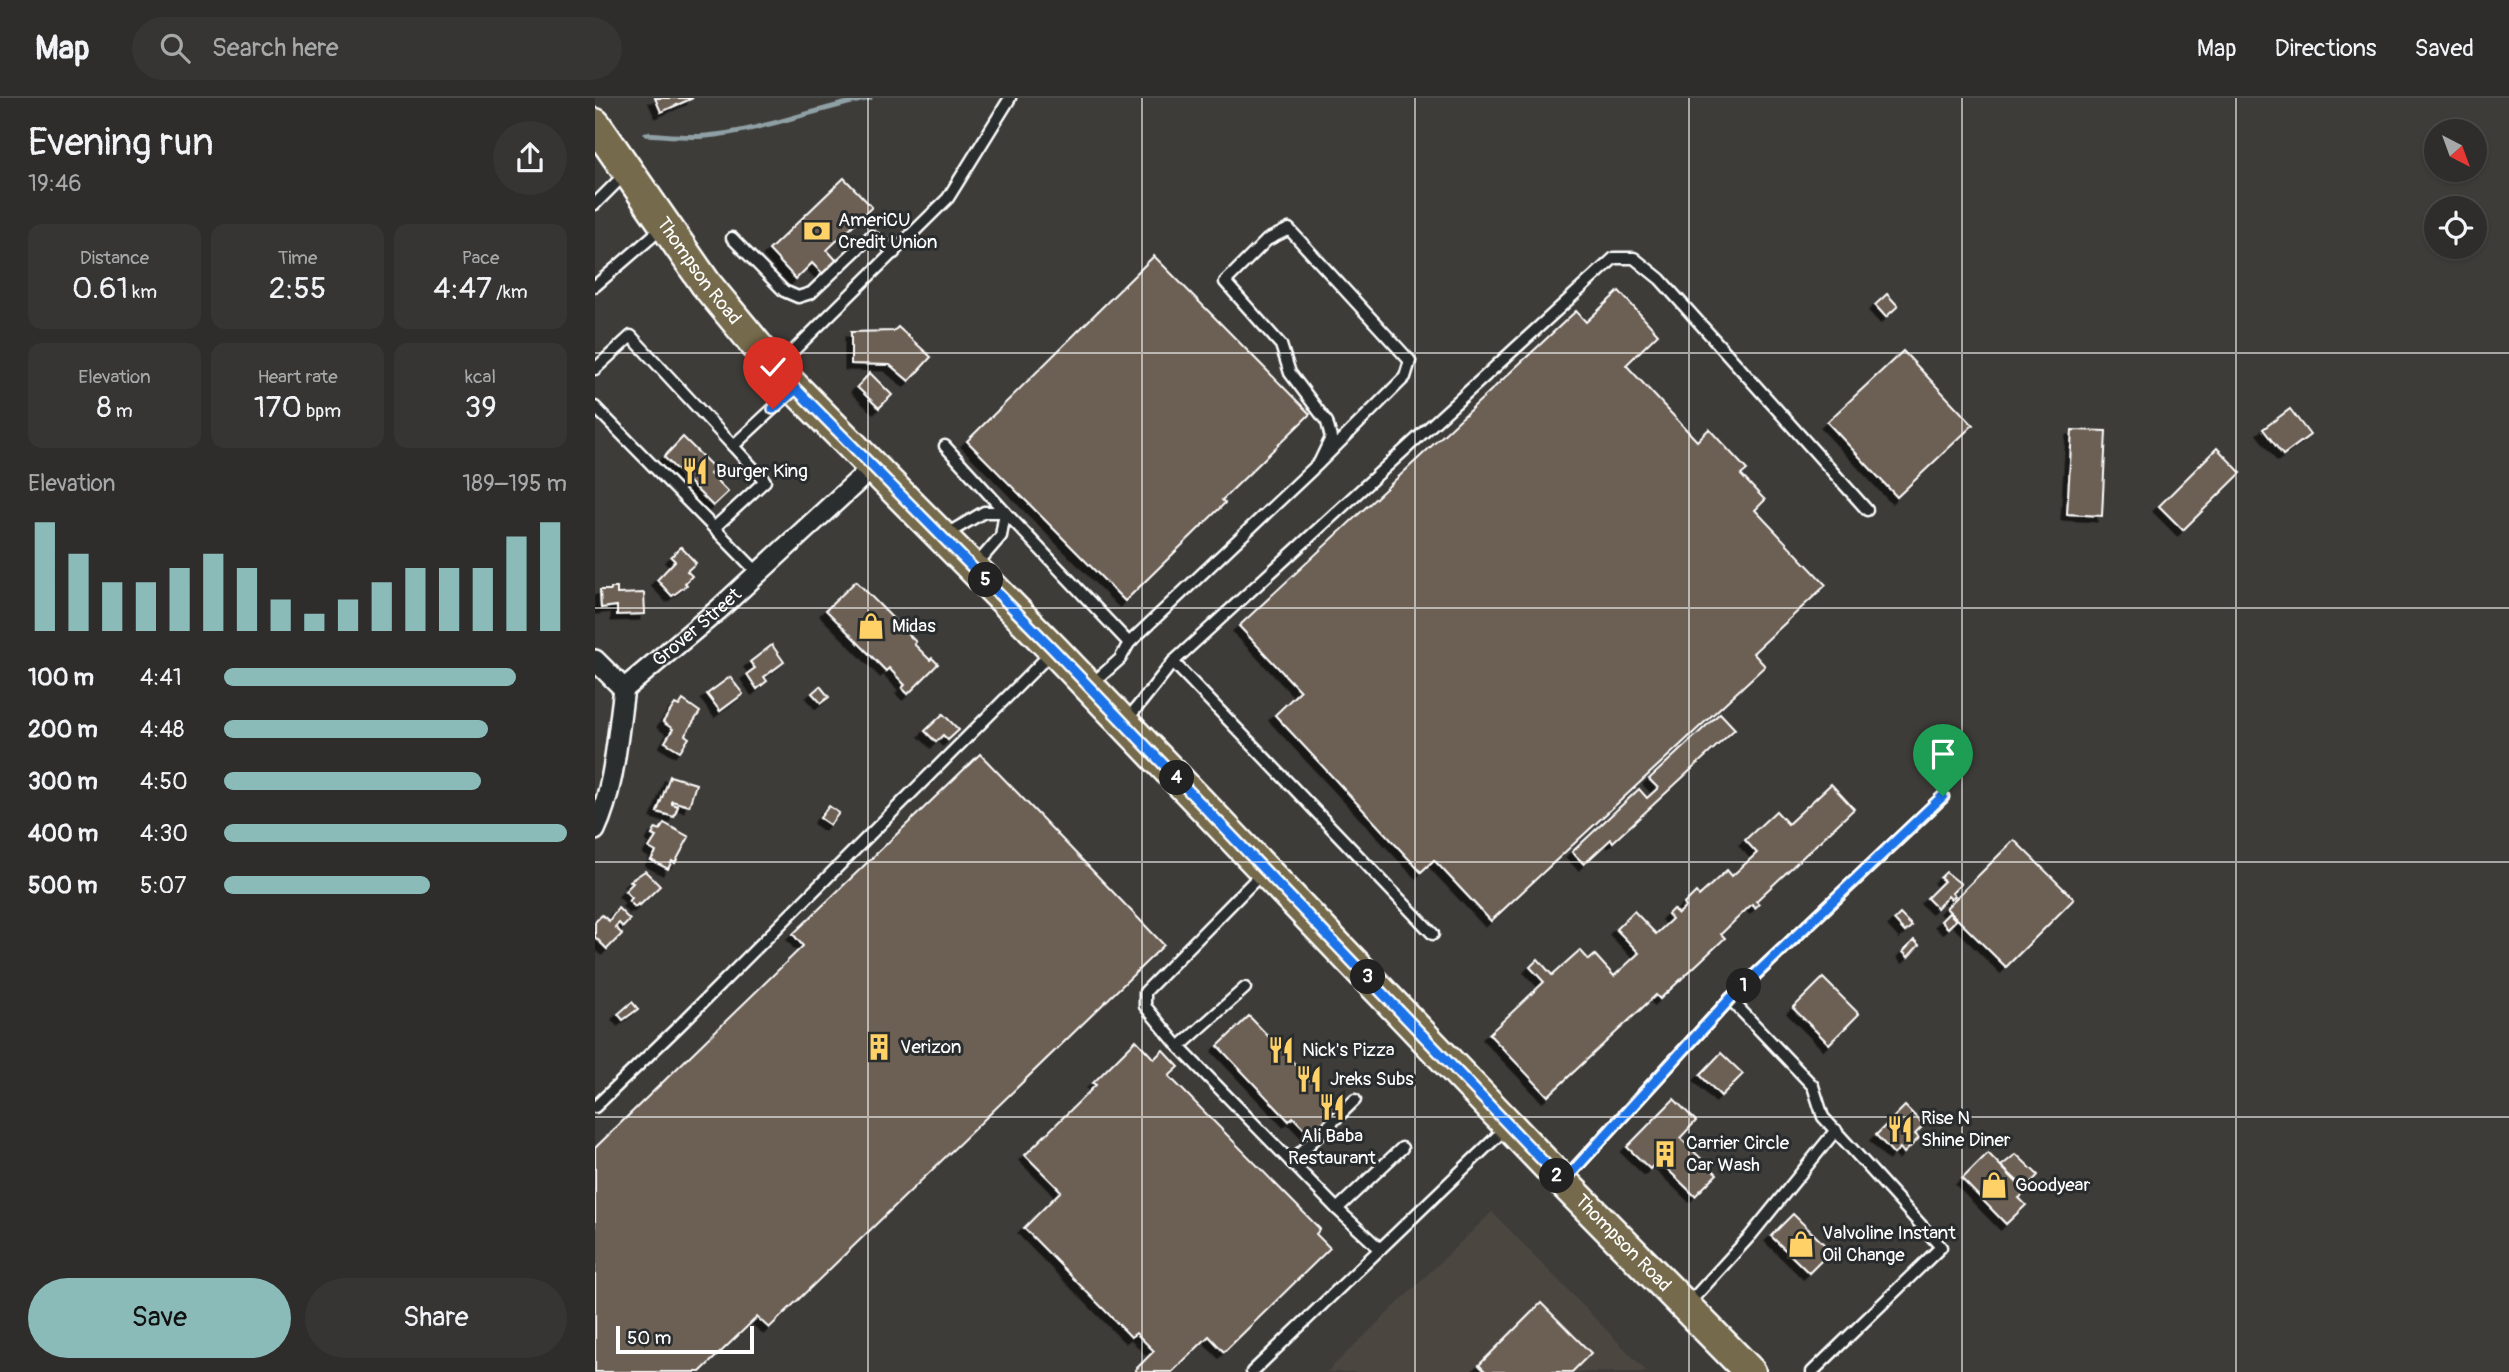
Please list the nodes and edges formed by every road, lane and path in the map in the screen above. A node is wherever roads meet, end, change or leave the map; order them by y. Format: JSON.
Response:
{"nodes":[{"id":1,"x":1010,"y":98,"type":"edge"},
{"id":2,"x":595,"y":124,"type":"edge"},
{"id":3,"x":628,"y":171,"type":"junction"},
{"id":4,"x":595,"y":204,"type":"edge"},
{"id":5,"x":665,"y":226,"type":"junction"},
{"id":6,"x":732,"y":238,"type":"dead end"},
{"id":7,"x":894,"y":253,"type":"junction"},
{"id":8,"x":595,"y":286,"type":"edge"},
{"id":9,"x":595,"y":369,"type":"edge"},
{"id":10,"x":786,"y":379,"type":"junction"},
{"id":11,"x":595,"y":407,"type":"edge"},
{"id":12,"x":733,"y":446,"type":"junction"},
{"id":13,"x":945,"y":446,"type":"dead end"},
{"id":14,"x":1319,"y":463,"type":"junction"},
{"id":15,"x":874,"y":466,"type":"junction"},
{"id":16,"x":1867,"y":510,"type":"dead end"},
{"id":17,"x":1005,"y":512,"type":"junction"},
{"id":18,"x":714,"y":528,"type":"junction"},
{"id":19,"x":943,"y":536,"type":"junction"},
{"id":20,"x":974,"y":568,"type":"junction"},
{"id":21,"x":758,"y":573,"type":"junction"},
{"id":22,"x":1129,"y":643,"type":"junction"},
{"id":23,"x":1054,"y":650,"type":"junction"},
{"id":24,"x":595,"y":660,"type":"edge"},
{"id":25,"x":1173,"y":662,"type":"junction"},
{"id":26,"x":1089,"y":687,"type":"junction"},
{"id":27,"x":624,"y":690,"type":"junction"},
{"id":28,"x":1124,"y":723,"type":"junction"},
{"id":29,"x":1943,"y":796,"type":"dead end"},
{"id":30,"x":595,"y":830,"type":"edge"},
{"id":31,"x":1265,"y":870,"type":"junction"},
{"id":32,"x":1433,"y":934,"type":"dead end"},
{"id":33,"x":1245,"y":988,"type":"dead end"},
{"id":34,"x":1730,"y":999,"type":"junction"},
{"id":35,"x":1179,"y":1047,"type":"junction"},
{"id":36,"x":1355,"y":1100,"type":"dead end"},
{"id":37,"x":595,"y":1107,"type":"edge"},
{"id":38,"x":1509,"y":1125,"type":"junction"},
{"id":39,"x":1836,"y":1130,"type":"junction"},
{"id":40,"x":1402,"y":1148,"type":"dead end"},
{"id":41,"x":1291,"y":1161,"type":"junction"},
{"id":42,"x":1563,"y":1182,"type":"junction"},
{"id":43,"x":1337,"y":1209,"type":"junction"},
{"id":44,"x":1380,"y":1248,"type":"junction"},
{"id":45,"x":1685,"y":1308,"type":"junction"},
{"id":46,"x":1252,"y":1372,"type":"edge"},
{"id":47,"x":1750,"y":1372,"type":"edge"},
{"id":48,"x":1812,"y":1372,"type":"edge"}],
"edges":[{"from":1,"to":7,"type":"lane"},
{"from":2,"to":3,"type":"main road","name":"Thompson Road"},
{"from":3,"to":4,"type":"lane"},
{"from":3,"to":5,"type":"main road","name":"Thompson Road"},
{"from":5,"to":8,"type":"lane"},
{"from":5,"to":10,"type":"main road","name":"Thompson Road"},
{"from":6,"to":7,"type":"lane"},
{"from":7,"to":10,"type":"lane"},
{"from":9,"to":12,"type":"lane"},
{"from":10,"to":12,"type":"lane"},
{"from":10,"to":15,"type":"main road","name":"Thompson Road"},
{"from":11,"to":18,"type":"lane"},
{"from":12,"to":18,"type":"lane"},
{"from":13,"to":17,"type":"lane"},
{"from":14,"to":14,"type":"lane"},
{"from":14,"to":22,"type":"lane"},
{"from":15,"to":19,"type":"main road","name":"Thompson Road"},
{"from":15,"to":21,"type":"street","name":"Grover Street"},
{"from":16,"to":25,"type":"lane"},
{"from":17,"to":19,"type":"lane"},
{"from":17,"to":20,"type":"lane"},
{"from":17,"to":22,"type":"lane"},
{"from":18,"to":21,"type":"lane"},
{"from":19,"to":20,"type":"main road","name":"Thompson Road"},
{"from":20,"to":23,"type":"main road","name":"Thompson Road"},
{"from":21,"to":27,"type":"street","name":"Grover Street"},
{"from":22,"to":26,"type":"lane"},
{"from":23,"to":26,"type":"main road","name":"Thompson Road"},
{"from":23,"to":37,"type":"lane"},
{"from":24,"to":27,"type":"street"},
{"from":25,"to":28,"type":"lane"},
{"from":25,"to":32,"type":"lane"},
{"from":26,"to":28,"type":"main road","name":"Thompson Road"},
{"from":27,"to":30,"type":"street"},
{"from":28,"to":31,"type":"main road","name":"Thompson Road"},
{"from":29,"to":34,"type":"lane"},
{"from":31,"to":35,"type":"lane"},
{"from":31,"to":38,"type":"main road","name":"Thompson Road"},
{"from":33,"to":35,"type":"lane"},
{"from":34,"to":39,"type":"lane"},
{"from":34,"to":42,"type":"lane"},
{"from":35,"to":41,"type":"lane"},
{"from":36,"to":41,"type":"lane"},
{"from":38,"to":42,"type":"main road","name":"Thompson Road"},
{"from":38,"to":44,"type":"lane"},
{"from":39,"to":45,"type":"lane"},
{"from":39,"to":48,"type":"lane"},
{"from":40,"to":43,"type":"lane"},
{"from":41,"to":43,"type":"lane"},
{"from":42,"to":45,"type":"main road","name":"Thompson Road"},
{"from":43,"to":44,"type":"lane"},
{"from":44,"to":46,"type":"lane"},
{"from":45,"to":47,"type":"main road","name":"Thompson Road"}]}
